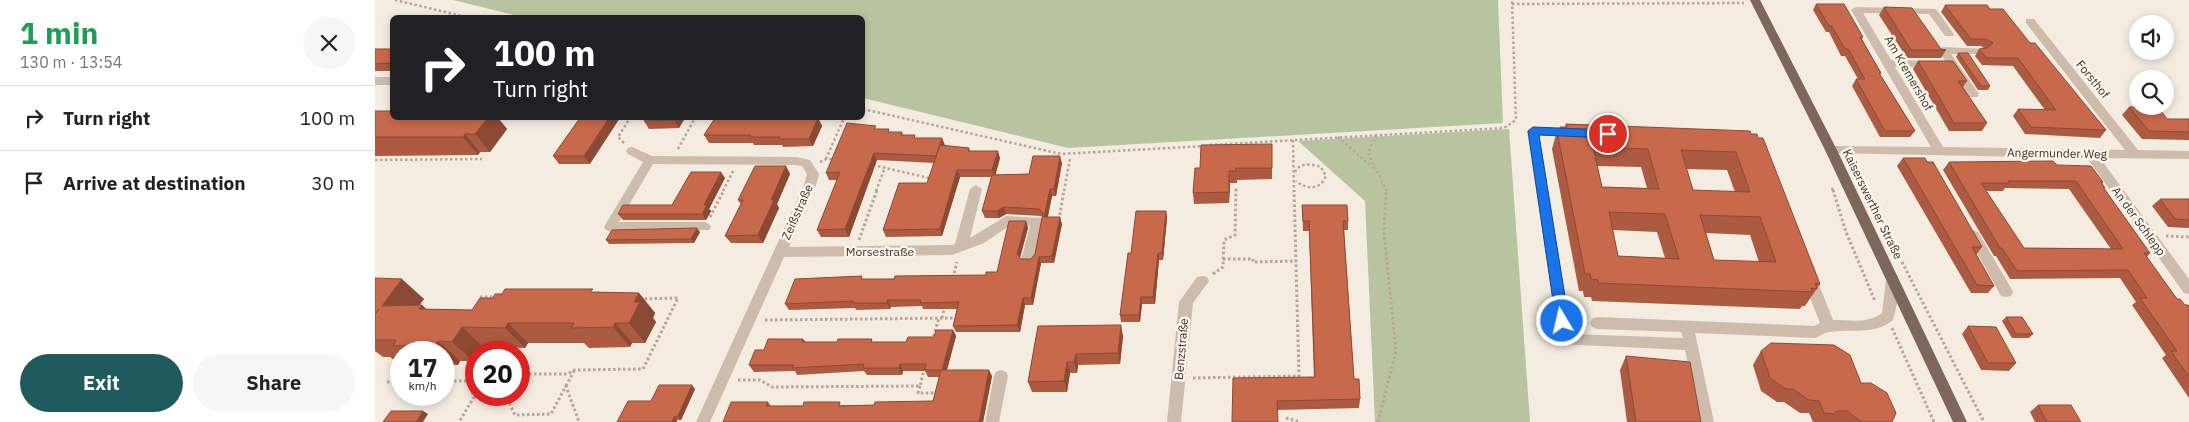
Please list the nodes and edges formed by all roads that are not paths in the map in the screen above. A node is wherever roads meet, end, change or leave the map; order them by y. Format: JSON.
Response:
{"nodes":[{"id":1,"x":1750,"y":3,"type":"edge"},
{"id":2,"x":2030,"y":21,"type":"dead end"},
{"id":3,"x":1949,"y":34,"type":"dead end"},
{"id":4,"x":1981,"y":50,"type":"edge"},
{"id":5,"x":1888,"y":63,"type":"junction"},
{"id":6,"x":1953,"y":64,"type":"junction"},
{"id":7,"x":375,"y":81,"type":"edge"},
{"id":8,"x":390,"y":81,"type":"edge"},
{"id":9,"x":1973,"y":94,"type":"dead end"},
{"id":10,"x":1591,"y":133,"type":"edge"},
{"id":11,"x":1831,"y":150,"type":"junction"},
{"id":12,"x":1924,"y":150,"type":"junction"},
{"id":13,"x":1939,"y":150,"type":"junction"},
{"id":14,"x":632,"y":151,"type":"road end"},
{"id":15,"x":2090,"y":153,"type":"junction"},
{"id":16,"x":2135,"y":154,"type":"junction"},
{"id":17,"x":2189,"y":155,"type":"edge"},
{"id":18,"x":650,"y":160,"type":"junction"},
{"id":19,"x":1934,"y":167,"type":"edge"},
{"id":20,"x":976,"y":189,"type":"dead end"},
{"id":21,"x":1967,"y":224,"type":"edge"},
{"id":22,"x":705,"y":226,"type":"road end"},
{"id":23,"x":961,"y":247,"type":"junction"},
{"id":24,"x":780,"y":252,"type":"junction"},
{"id":25,"x":1028,"y":260,"type":"edge"},
{"id":26,"x":1803,"y":261,"type":"edge"},
{"id":27,"x":1893,"y":280,"type":"junction"},
{"id":28,"x":1202,"y":281,"type":"road end"},
{"id":29,"x":2189,"y":289,"type":"edge"},
{"id":30,"x":2006,"y":292,"type":"dead end"},
{"id":31,"x":1597,"y":324,"type":"dead end"},
{"id":32,"x":1828,"y":326,"type":"junction"},
{"id":33,"x":1687,"y":327,"type":"junction"},
{"id":34,"x":1691,"y":344,"type":"junction"},
{"id":35,"x":1001,"y":376,"type":"dead end"},
{"id":36,"x":703,"y":422,"type":"edge"},
{"id":37,"x":992,"y":422,"type":"edge"},
{"id":38,"x":1174,"y":422,"type":"edge"},
{"id":39,"x":1707,"y":422,"type":"edge"},
{"id":40,"x":1960,"y":422,"type":"edge"}],
"edges":[{"from":1,"to":11,"type":"main road","name":"Kaiserswerther Straße"},
{"from":2,"to":16,"type":"street","name":"Forsthof"},
{"from":3,"to":5,"type":"street","name":"Am Kremershof"},
{"from":4,"to":6,"type":"street"},
{"from":5,"to":6,"type":"street"},
{"from":5,"to":13,"type":"street","name":"Am Kremershof"},
{"from":6,"to":9,"type":"street"},
{"from":7,"to":8,"type":"street"},
{"from":10,"to":34,"type":"street"},
{"from":11,"to":12,"type":"street","name":"Angermunder Weg"},
{"from":11,"to":27,"type":"main road","name":"Kaiserswerther Straße"},
{"from":12,"to":13,"type":"street","name":"Angermunder Weg"},
{"from":12,"to":19,"type":"street"},
{"from":13,"to":15,"type":"street","name":"Angermunder Weg"},
{"from":14,"to":18,"type":"street","name":"Zeißstraße"},
{"from":15,"to":16,"type":"street","name":"Angermunder Weg"},
{"from":15,"to":29,"type":"street","name":"An der Schlepp"},
{"from":16,"to":17,"type":"street","name":"Angermunder Weg"},
{"from":18,"to":22,"type":"street"},
{"from":18,"to":24,"type":"street","name":"Zeißstraße"},
{"from":20,"to":23,"type":"street"},
{"from":21,"to":30,"type":"street"},
{"from":23,"to":24,"type":"street","name":"Morsestraße"},
{"from":23,"to":25,"type":"street","name":"Morsestraße"},
{"from":24,"to":36,"type":"street","name":"Zeißstraße"},
{"from":26,"to":32,"type":"street"},
{"from":27,"to":32,"type":"street"},
{"from":27,"to":40,"type":"main road","name":"Kaiserswerther Straße"},
{"from":28,"to":38,"type":"street","name":"Benzstraße"},
{"from":31,"to":33,"type":"street"},
{"from":32,"to":33,"type":"street"},
{"from":33,"to":34,"type":"street"},
{"from":34,"to":39,"type":"street"},
{"from":35,"to":37,"type":"street"}]}
